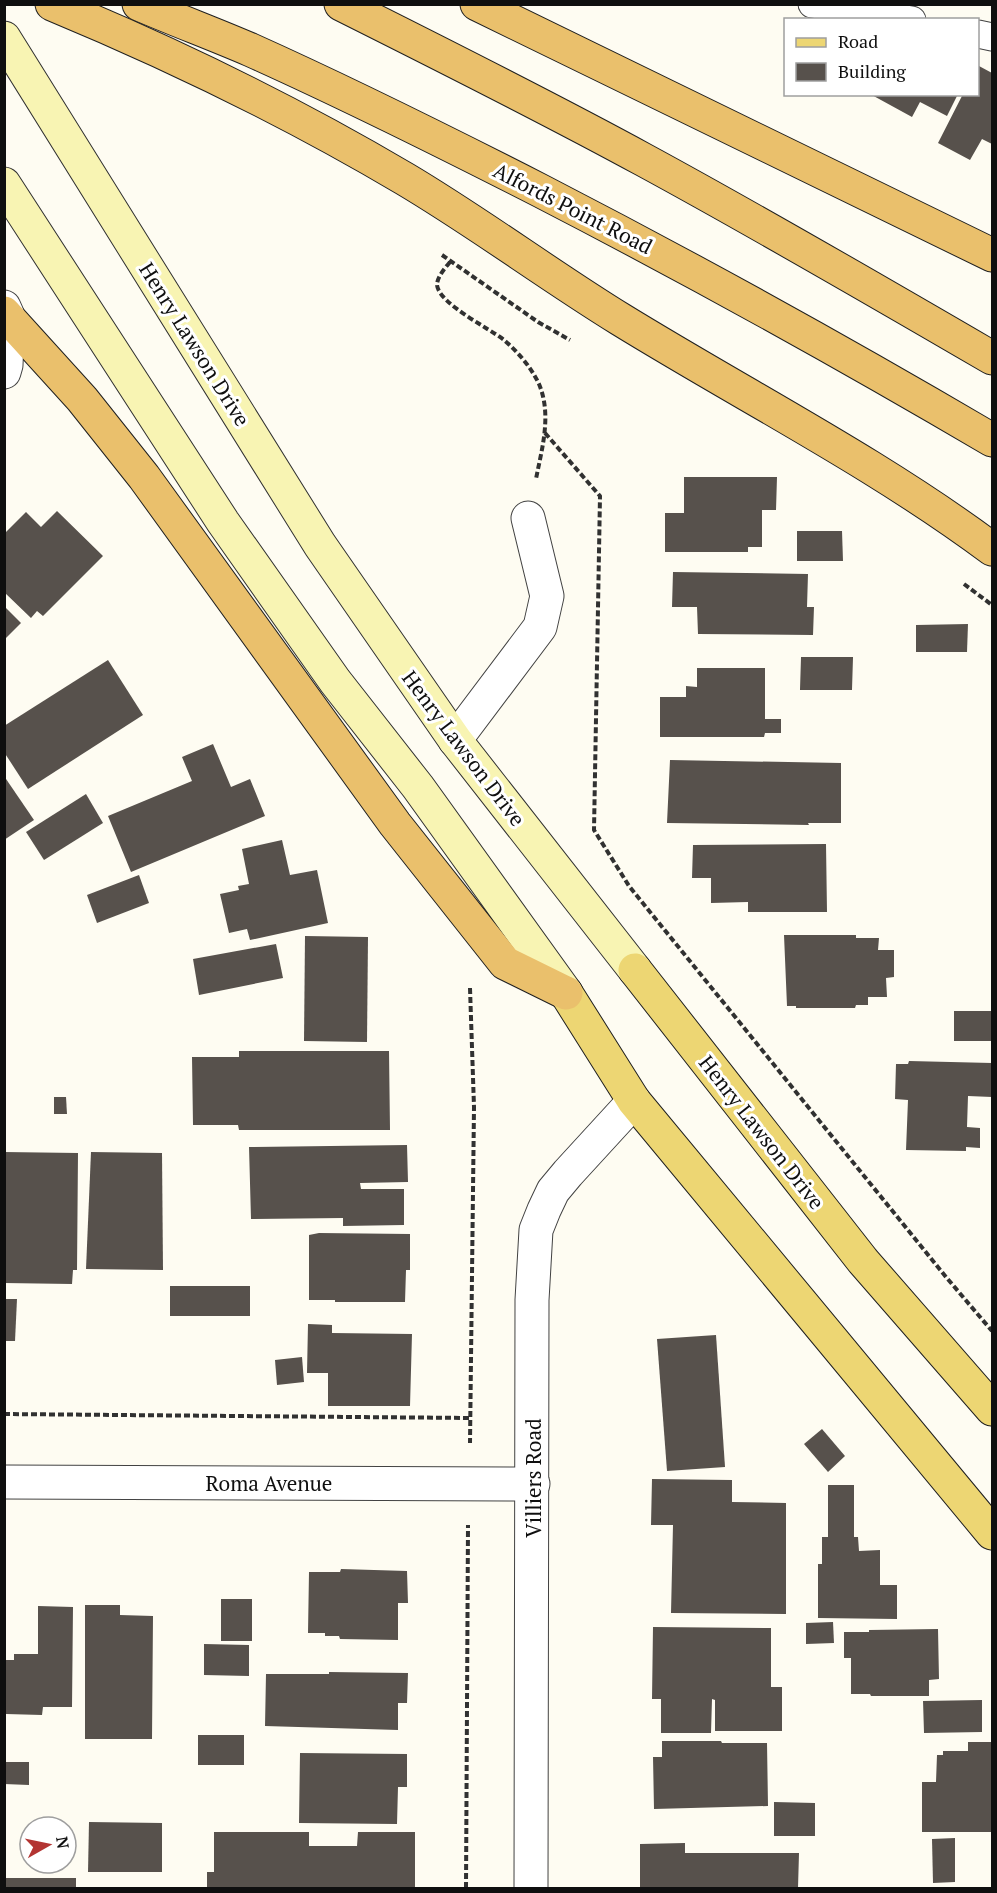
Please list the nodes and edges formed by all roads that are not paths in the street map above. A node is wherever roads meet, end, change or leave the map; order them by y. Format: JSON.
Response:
{"nodes":[{"id":1,"x":52,"y":4,"type":"edge"},
{"id":2,"x":139,"y":4,"type":"edge"},
{"id":3,"x":341,"y":4,"type":"edge"},
{"id":4,"x":477,"y":4,"type":"edge"},
{"id":5,"x":812,"y":4,"type":"edge"},
{"id":6,"x":900,"y":18,"type":"edge"},
{"id":7,"x":4,"y":39,"type":"edge"},
{"id":8,"x":4,"y":184,"type":"edge"},
{"id":9,"x":993,"y":255,"type":"edge"},
{"id":10,"x":6,"y":312,"type":"edge"},
{"id":11,"x":993,"y":358,"type":"edge"},
{"id":12,"x":4,"y":372,"type":"edge"},
{"id":13,"x":993,"y":440,"type":"edge"},
{"id":14,"x":528,"y":518,"type":"road end"},
{"id":15,"x":993,"y":549,"type":"edge"},
{"id":16,"x":455,"y":740,"type":"junction"},
{"id":17,"x":566,"y":993,"type":"junction"},
{"id":18,"x":634,"y":1101,"type":"junction"},
{"id":19,"x":993,"y":1409,"type":"edge"},
{"id":20,"x":4,"y":1482,"type":"edge"},
{"id":21,"x":533,"y":1484,"type":"junction"},
{"id":22,"x":993,"y":1533,"type":"edge"},
{"id":23,"x":531,"y":1888,"type":"edge"}],
"edges":[{"from":1,"to":15,"type":"highway"},
{"from":2,"to":13,"type":"highway","name":"Alfords Point Road"},
{"from":3,"to":11,"type":"highway"},
{"from":4,"to":9,"type":"highway"},
{"from":5,"to":6,"type":"lane"},
{"from":7,"to":16,"type":"main road","name":"Henry Lawson Drive"},
{"from":8,"to":17,"type":"main road"},
{"from":10,"to":12,"type":"street"},
{"from":10,"to":17,"type":"highway"},
{"from":14,"to":16,"type":"street"},
{"from":16,"to":19,"type":"main road","name":"Henry Lawson Drive"},
{"from":17,"to":18,"type":"main road"},
{"from":18,"to":21,"type":"street","name":"Villiers Road"},
{"from":18,"to":22,"type":"main road"},
{"from":20,"to":21,"type":"street","name":"Roma Avenue"},
{"from":21,"to":23,"type":"street","name":"Villiers Road"}]}
